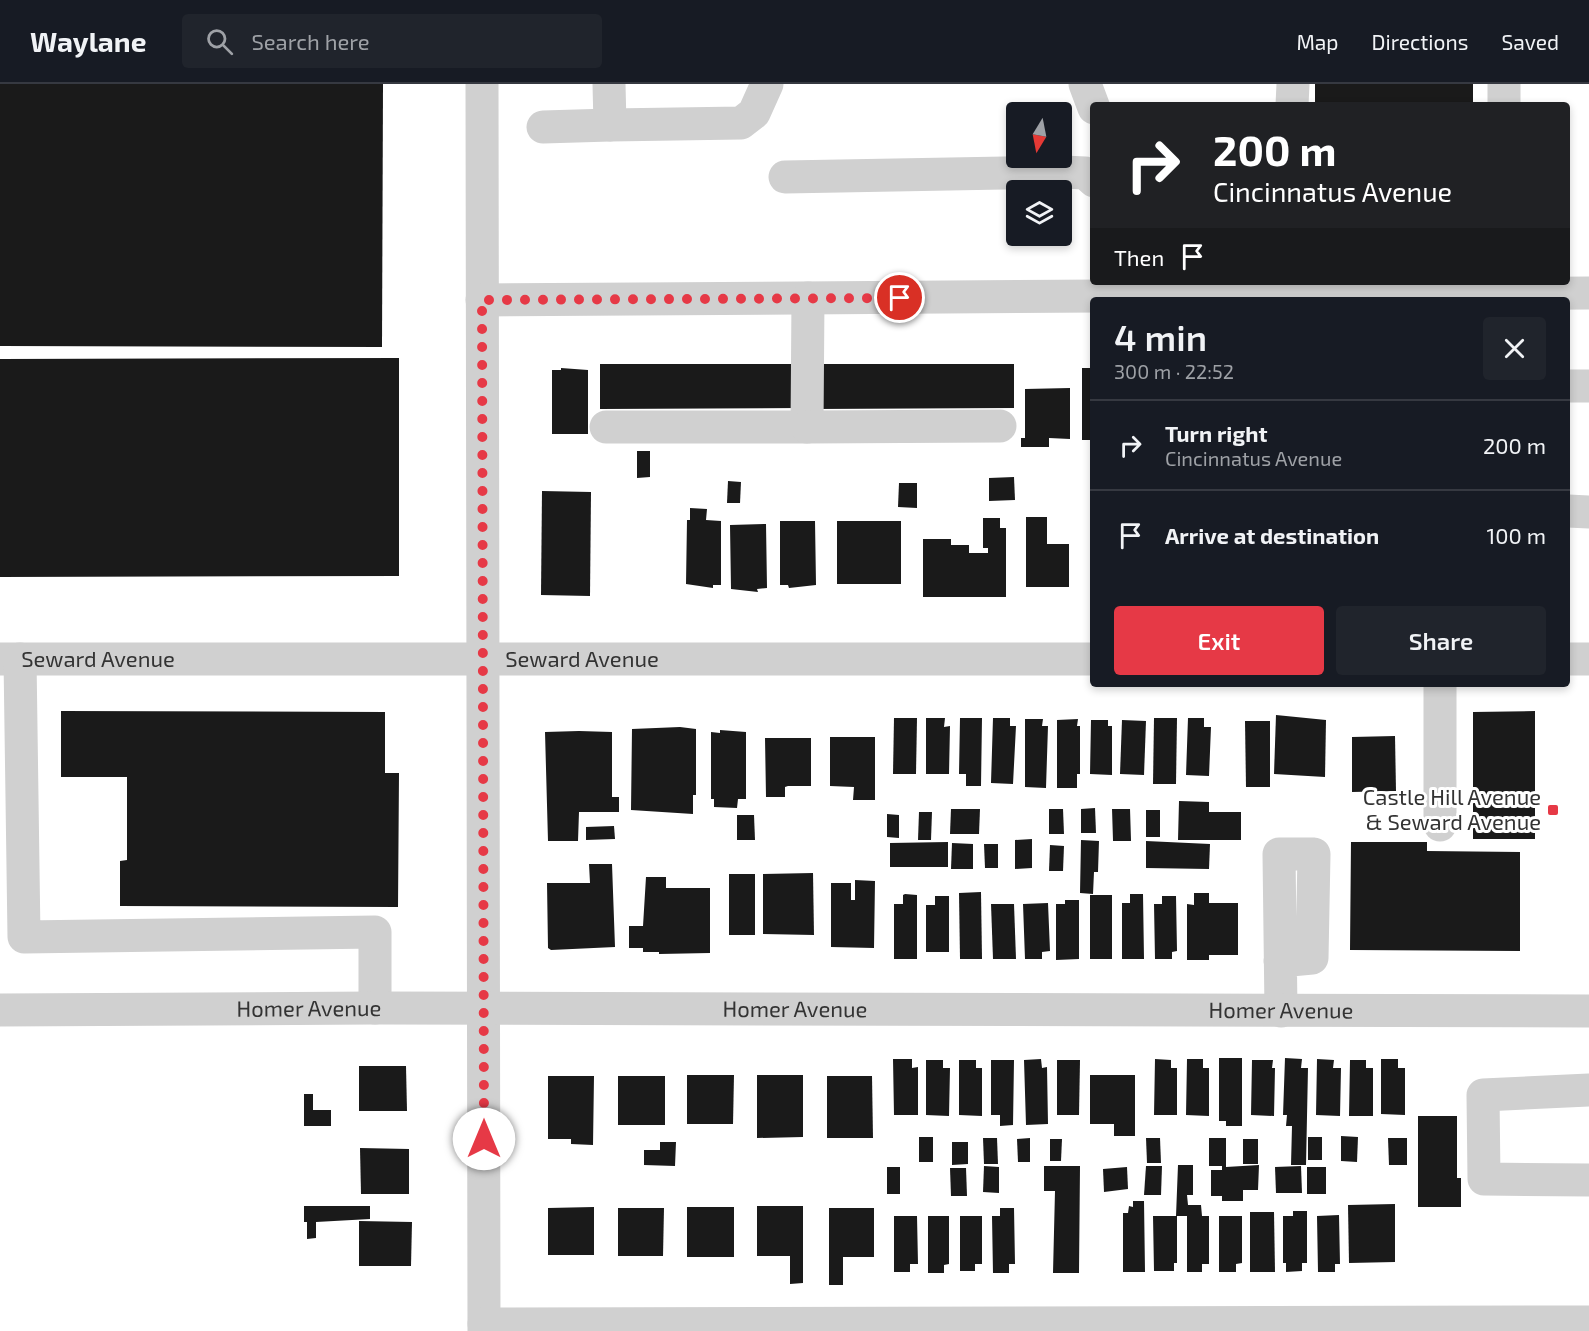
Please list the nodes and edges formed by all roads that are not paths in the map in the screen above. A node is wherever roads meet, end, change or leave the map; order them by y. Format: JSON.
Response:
{"nodes":[{"id":1,"x":482,"y":84,"type":"edge"},
{"id":2,"x":609,"y":84,"type":"edge"},
{"id":3,"x":767,"y":84,"type":"edge"},
{"id":4,"x":1085,"y":84,"type":"edge"},
{"id":5,"x":1293,"y":84,"type":"edge"},
{"id":6,"x":1504,"y":84,"type":"edge"},
{"id":7,"x":1092,"y":102,"type":"edge"},
{"id":8,"x":1292,"y":102,"type":"edge"},
{"id":9,"x":1504,"y":102,"type":"edge"},
{"id":10,"x":610,"y":125,"type":"junction"},
{"id":11,"x":543,"y":127,"type":"dead end"},
{"id":12,"x":785,"y":177,"type":"dead end"},
{"id":13,"x":1090,"y":177,"type":"edge"},
{"id":14,"x":1504,"y":288,"type":"edge"},
{"id":15,"x":1120,"y":289,"type":"edge"},
{"id":16,"x":1282,"y":289,"type":"edge"},
{"id":17,"x":1589,"y":293,"type":"edge"},
{"id":18,"x":808,"y":298,"type":"junction"},
{"id":19,"x":482,"y":300,"type":"junction"},
{"id":20,"x":1570,"y":386,"type":"edge"},
{"id":21,"x":1589,"y":386,"type":"edge"},
{"id":22,"x":1000,"y":426,"type":"dead end"},
{"id":23,"x":606,"y":427,"type":"dead end"},
{"id":24,"x":807,"y":427,"type":"junction"},
{"id":25,"x":1570,"y":511,"type":"edge"},
{"id":26,"x":1589,"y":512,"type":"edge"},
{"id":27,"x":1570,"y":658,"type":"edge"},
{"id":28,"x":1589,"y":658,"type":"edge"},
{"id":29,"x":10,"y":659,"type":"edge"},
{"id":30,"x":482,"y":659,"type":"junction"},
{"id":31,"x":1090,"y":659,"type":"edge"},
{"id":32,"x":1440,"y":687,"type":"edge"},
{"id":33,"x":1440,"y":825,"type":"dead end"},
{"id":34,"x":1280,"y":961,"type":"dead end"},
{"id":35,"x":375,"y":1008,"type":"junction"},
{"id":36,"x":0,"y":1010,"type":"edge"},
{"id":37,"x":483,"y":1010,"type":"junction"},
{"id":38,"x":1281,"y":1011,"type":"junction"},
{"id":39,"x":1589,"y":1011,"type":"edge"},
{"id":40,"x":1589,"y":1090,"type":"edge"},
{"id":41,"x":1589,"y":1180,"type":"edge"},
{"id":42,"x":1589,"y":1322,"type":"edge"},
{"id":43,"x":1233,"y":1327,"type":"edge"},
{"id":44,"x":484,"y":1328,"type":"edge"}],
"edges":[{"from":1,"to":19,"type":"street"},
{"from":2,"to":10,"type":"street"},
{"from":3,"to":10,"type":"street"},
{"from":4,"to":7,"type":"street"},
{"from":5,"to":8,"type":"street"},
{"from":6,"to":9,"type":"street"},
{"from":10,"to":11,"type":"street"},
{"from":12,"to":13,"type":"street"},
{"from":14,"to":16,"type":"street"},
{"from":14,"to":17,"type":"street"},
{"from":15,"to":16,"type":"street"},
{"from":15,"to":18,"type":"street"},
{"from":18,"to":19,"type":"street"},
{"from":18,"to":24,"type":"street"},
{"from":19,"to":30,"type":"street"},
{"from":20,"to":21,"type":"street"},
{"from":22,"to":24,"type":"street"},
{"from":23,"to":24,"type":"street"},
{"from":25,"to":26,"type":"street"},
{"from":27,"to":28,"type":"street"},
{"from":29,"to":30,"type":"street","name":"Seward Avenue"},
{"from":29,"to":35,"type":"street"},
{"from":30,"to":31,"type":"street","name":"Seward Avenue"},
{"from":30,"to":37,"type":"street"},
{"from":32,"to":33,"type":"street"},
{"from":34,"to":38,"type":"street"},
{"from":35,"to":36,"type":"street","name":"Homer Avenue"},
{"from":35,"to":37,"type":"street","name":"Homer Avenue"},
{"from":37,"to":38,"type":"street","name":"Homer Avenue"},
{"from":37,"to":44,"type":"street"},
{"from":38,"to":39,"type":"street","name":"Homer Avenue"},
{"from":40,"to":41,"type":"street"},
{"from":42,"to":43,"type":"street"},
{"from":43,"to":44,"type":"street"}]}
